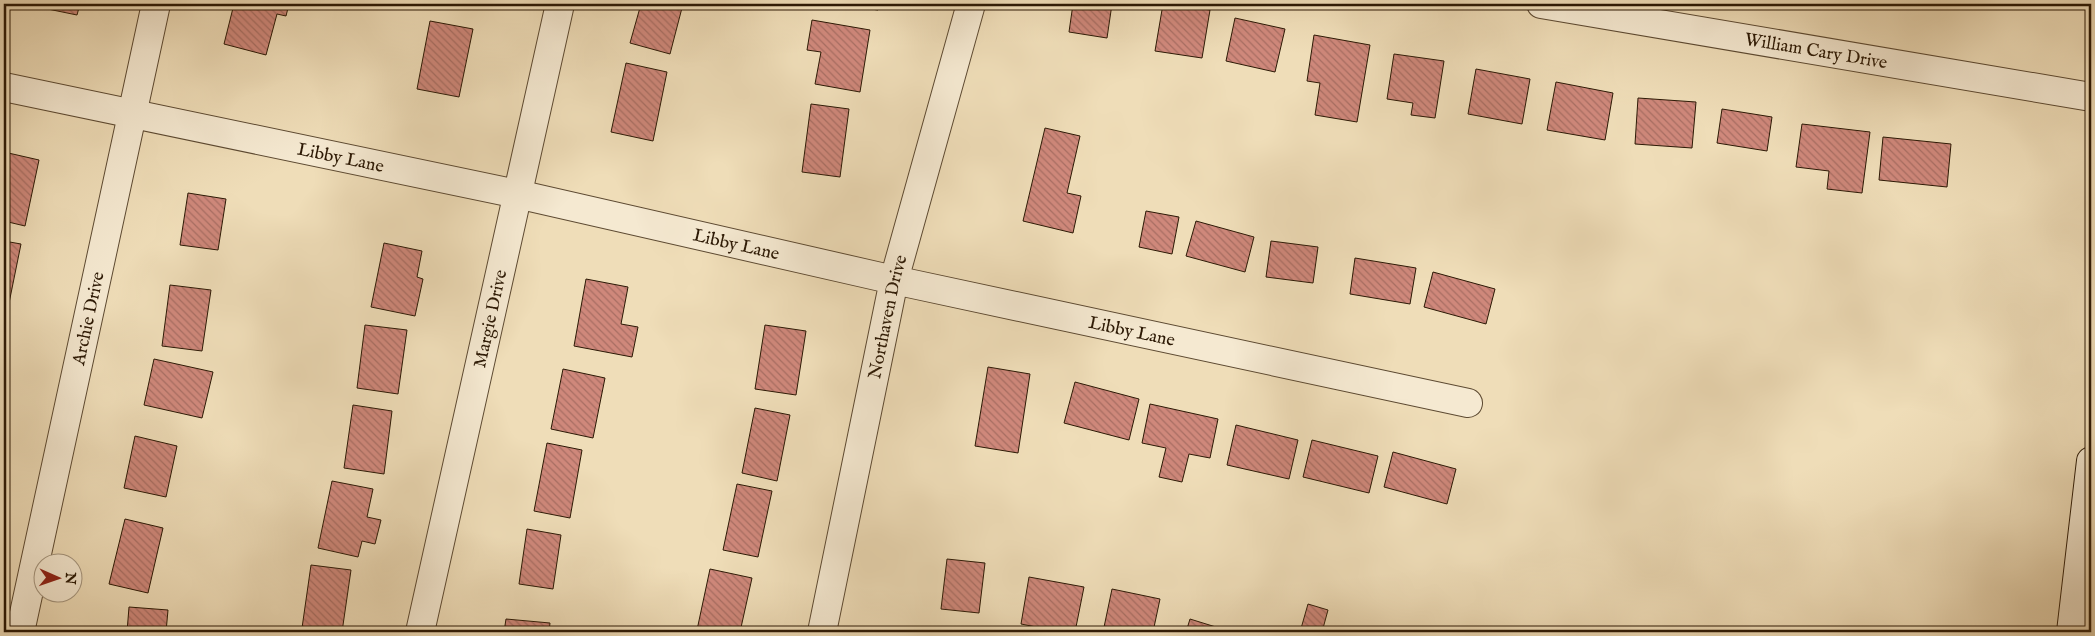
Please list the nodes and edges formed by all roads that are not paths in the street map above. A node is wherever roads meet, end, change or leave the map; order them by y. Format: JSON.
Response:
{"nodes":[{"id":1,"x":156,"y":4,"type":"edge"},
{"id":2,"x":560,"y":4,"type":"edge"},
{"id":3,"x":971,"y":4,"type":"edge"},
{"id":4,"x":1541,"y":4,"type":"edge"},
{"id":5,"x":4,"y":87,"type":"edge"},
{"id":6,"x":2091,"y":97,"type":"edge"},
{"id":7,"x":132,"y":115,"type":"junction"},
{"id":8,"x":517,"y":194,"type":"junction"},
{"id":9,"x":894,"y":280,"type":"junction"},
{"id":10,"x":1468,"y":403,"type":"dead end"},
{"id":11,"x":2091,"y":461,"type":"edge"},
{"id":12,"x":20,"y":632,"type":"edge"},
{"id":13,"x":420,"y":632,"type":"edge"},
{"id":14,"x":822,"y":632,"type":"edge"},
{"id":15,"x":2071,"y":632,"type":"edge"}],
"edges":[{"from":1,"to":7,"type":"street","name":"Archie Drive"},
{"from":2,"to":8,"type":"street","name":"Margie Drive"},
{"from":3,"to":9,"type":"street","name":"Northaven Drive"},
{"from":4,"to":6,"type":"street","name":"William Cary Drive"},
{"from":5,"to":7,"type":"street","name":"Libby Lane"},
{"from":7,"to":8,"type":"street","name":"Libby Lane"},
{"from":7,"to":12,"type":"street","name":"Archie Drive"},
{"from":8,"to":9,"type":"street","name":"Libby Lane"},
{"from":8,"to":13,"type":"street","name":"Margie Drive"},
{"from":9,"to":10,"type":"street","name":"Libby Lane"},
{"from":9,"to":14,"type":"street","name":"Northaven Drive"},
{"from":11,"to":15,"type":"street"}]}
